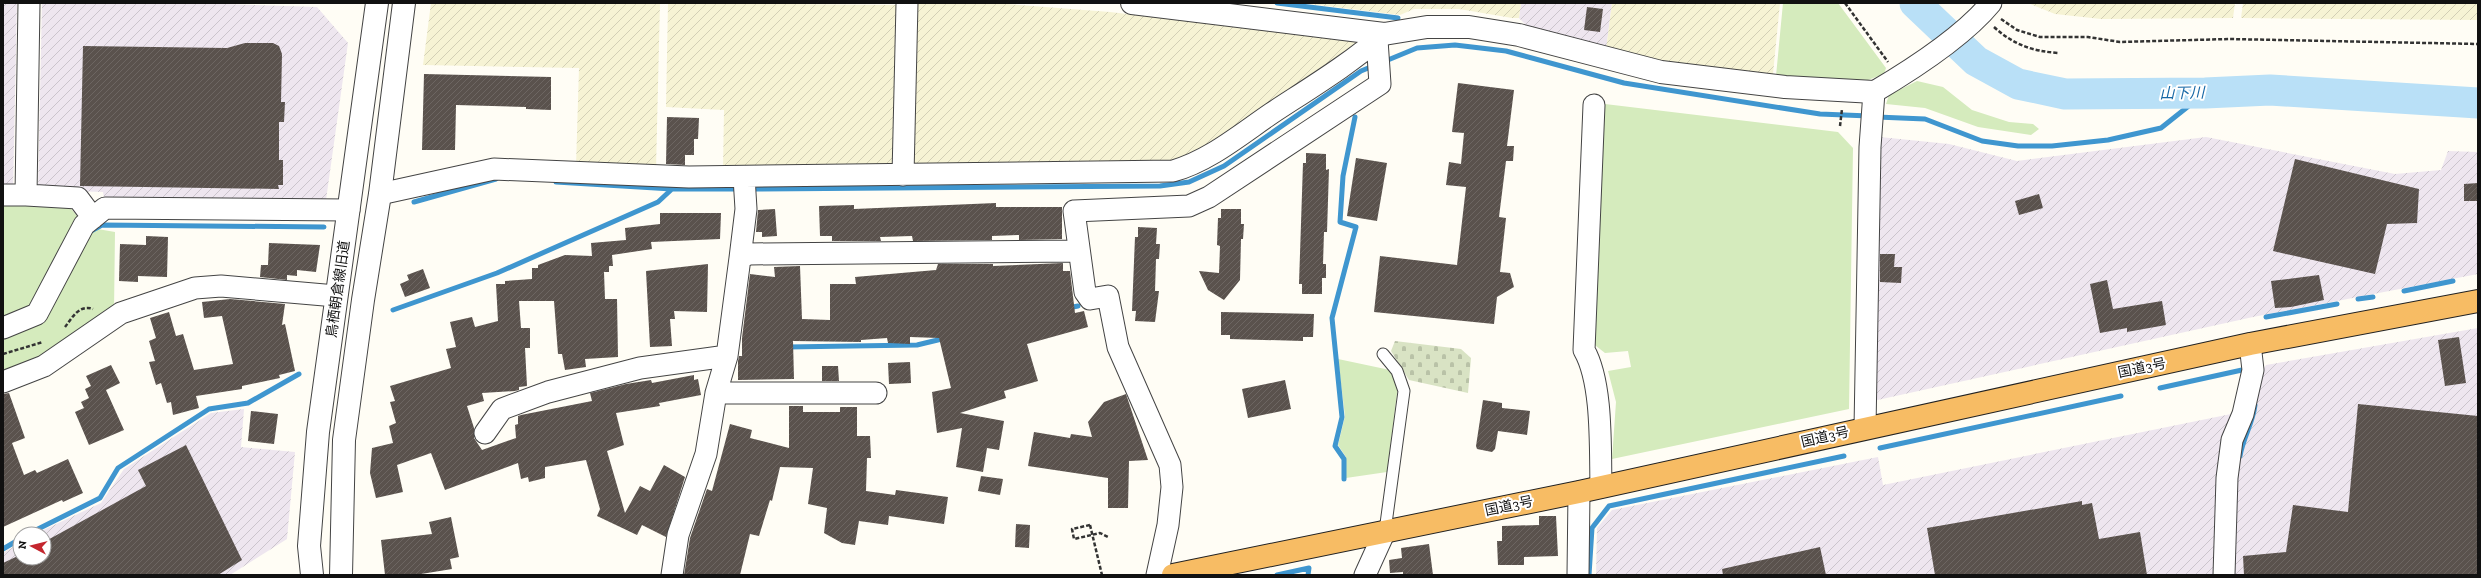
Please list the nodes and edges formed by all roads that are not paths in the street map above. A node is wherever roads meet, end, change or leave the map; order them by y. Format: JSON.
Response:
{"nodes":[{"id":1,"x":29,"y":3,"type":"edge"},
{"id":2,"x":377,"y":3,"type":"edge"},
{"id":3,"x":404,"y":3,"type":"edge"},
{"id":4,"x":907,"y":3,"type":"edge"},
{"id":5,"x":1132,"y":3,"type":"edge"},
{"id":6,"x":1986,"y":10,"type":"edge"},
{"id":7,"x":1380,"y":37,"type":"junction"},
{"id":8,"x":1874,"y":92,"type":"junction"},
{"id":9,"x":1594,"y":105,"type":"dead end"},
{"id":10,"x":903,"y":175,"type":"junction"},
{"id":11,"x":744,"y":176,"type":"junction"},
{"id":12,"x":380,"y":194,"type":"junction"},
{"id":13,"x":3,"y":195,"type":"edge"},
{"id":14,"x":26,"y":195,"type":"junction"},
{"id":15,"x":349,"y":210,"type":"junction"},
{"id":16,"x":93,"y":218,"type":"junction"},
{"id":17,"x":1079,"y":251,"type":"junction"},
{"id":18,"x":740,"y":258,"type":"junction"},
{"id":19,"x":336,"y":296,"type":"junction"},
{"id":20,"x":2478,"y":301,"type":"edge"},
{"id":21,"x":3,"y":328,"type":"edge"},
{"id":22,"x":2250,"y":344,"type":"junction"},
{"id":23,"x":1383,"y":354,"type":"dead end"},
{"id":24,"x":727,"y":356,"type":"junction"},
{"id":25,"x":3,"y":382,"type":"edge"},
{"id":26,"x":716,"y":393,"type":"junction"},
{"id":27,"x":876,"y":393,"type":"dead end"},
{"id":28,"x":1864,"y":428,"type":"junction"},
{"id":29,"x":485,"y":433,"type":"dead end"},
{"id":30,"x":1601,"y":487,"type":"junction"},
{"id":31,"x":1579,"y":492,"type":"junction"},
{"id":32,"x":1385,"y":532,"type":"junction"},
{"id":33,"x":312,"y":575,"type":"edge"},
{"id":34,"x":341,"y":575,"type":"edge"},
{"id":35,"x":672,"y":575,"type":"edge"},
{"id":36,"x":1157,"y":575,"type":"edge"},
{"id":37,"x":1173,"y":575,"type":"edge"},
{"id":38,"x":1365,"y":575,"type":"edge"},
{"id":39,"x":1578,"y":575,"type":"edge"},
{"id":40,"x":2224,"y":575,"type":"edge"}],
"edges":[{"from":1,"to":14,"type":"street"},
{"from":2,"to":15,"type":"street","name":"鳥栖朝倉線旧道"},
{"from":3,"to":12,"type":"street","name":"鳥栖朝倉線旧道"},
{"from":4,"to":10,"type":"street"},
{"from":5,"to":7,"type":"street"},
{"from":6,"to":8,"type":"street"},
{"from":7,"to":8,"type":"street"},
{"from":7,"to":10,"type":"street"},
{"from":7,"to":17,"type":"street"},
{"from":8,"to":28,"type":"street"},
{"from":9,"to":30,"type":"street"},
{"from":10,"to":11,"type":"street"},
{"from":11,"to":12,"type":"street"},
{"from":11,"to":18,"type":"street"},
{"from":12,"to":34,"type":"street","name":"鳥栖朝倉線旧道"},
{"from":13,"to":14,"type":"street"},
{"from":14,"to":16,"type":"street"},
{"from":15,"to":16,"type":"street"},
{"from":15,"to":19,"type":"street","name":"鳥栖朝倉線旧道"},
{"from":16,"to":21,"type":"street"},
{"from":17,"to":18,"type":"street"},
{"from":17,"to":36,"type":"street"},
{"from":18,"to":24,"type":"street"},
{"from":19,"to":25,"type":"street"},
{"from":19,"to":33,"type":"street","name":"鳥栖朝倉線旧道"},
{"from":20,"to":22,"type":"highway","name":"国道3号"},
{"from":22,"to":28,"type":"highway","name":"国道3号"},
{"from":22,"to":40,"type":"street"},
{"from":23,"to":32,"type":"lane"},
{"from":24,"to":26,"type":"street"},
{"from":24,"to":29,"type":"street"},
{"from":26,"to":27,"type":"street"},
{"from":26,"to":35,"type":"street"},
{"from":28,"to":30,"type":"highway","name":"国道3号"},
{"from":30,"to":31,"type":"highway","name":"国道3号"},
{"from":31,"to":32,"type":"highway","name":"国道3号"},
{"from":31,"to":39,"type":"street"},
{"from":32,"to":37,"type":"highway","name":"国道3号"},
{"from":32,"to":38,"type":"street"}]}
